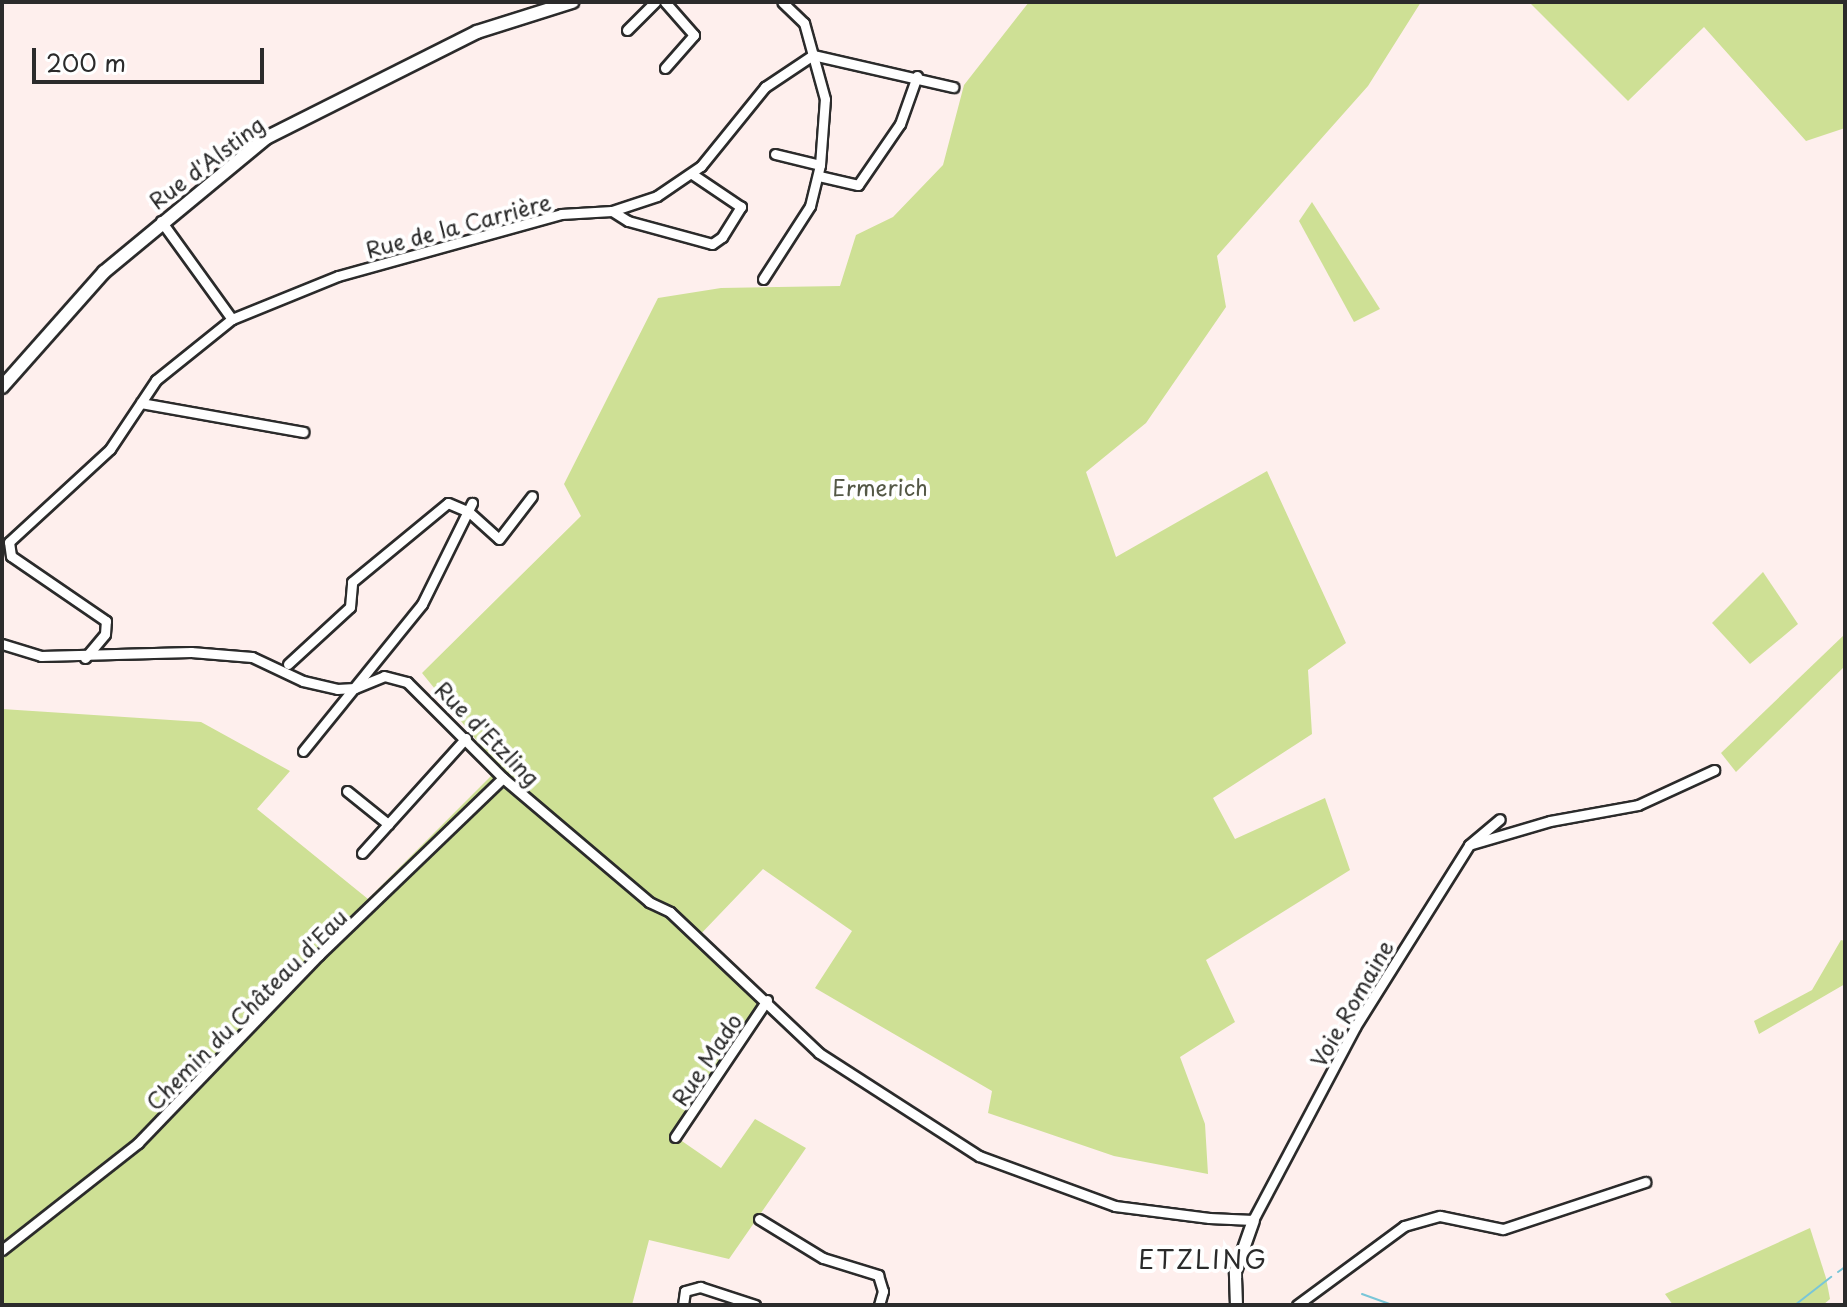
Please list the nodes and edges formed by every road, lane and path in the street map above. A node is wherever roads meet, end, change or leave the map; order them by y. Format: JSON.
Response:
{"nodes":[{"id":1,"x":572,"y":2,"type":"edge"},
{"id":2,"x":655,"y":2,"type":"edge"},
{"id":3,"x":665,"y":2,"type":"edge"},
{"id":4,"x":782,"y":2,"type":"edge"},
{"id":5,"x":627,"y":30,"type":"dead end"},
{"id":6,"x":813,"y":55,"type":"junction"},
{"id":7,"x":665,"y":68,"type":"dead end"},
{"id":8,"x":917,"y":76,"type":"junction"},
{"id":9,"x":953,"y":87,"type":"dead end"},
{"id":10,"x":775,"y":154,"type":"dead end"},
{"id":11,"x":820,"y":171,"type":"junction"},
{"id":12,"x":692,"y":174,"type":"junction"},
{"id":13,"x":612,"y":211,"type":"junction"},
{"id":14,"x":161,"y":221,"type":"junction"},
{"id":15,"x":763,"y":279,"type":"dead end"},
{"id":16,"x":232,"y":319,"type":"junction"},
{"id":17,"x":2,"y":387,"type":"edge"},
{"id":18,"x":141,"y":403,"type":"junction"},
{"id":19,"x":303,"y":432,"type":"dead end"},
{"id":20,"x":532,"y":496,"type":"dead end"},
{"id":21,"x":470,"y":508,"type":"junction"},
{"id":22,"x":2,"y":644,"type":"edge"},
{"id":23,"x":85,"y":658,"type":"junction"},
{"id":24,"x":288,"y":664,"type":"dead end"},
{"id":25,"x":355,"y":688,"type":"junction"},
{"id":26,"x":466,"y":738,"type":"junction"},
{"id":27,"x":303,"y":751,"type":"dead end"},
{"id":28,"x":1714,"y":770,"type":"dead end"},
{"id":29,"x":503,"y":778,"type":"junction"},
{"id":30,"x":347,"y":791,"type":"dead end"},
{"id":31,"x":1500,"y":819,"type":"dead end"},
{"id":32,"x":388,"y":824,"type":"junction"},
{"id":33,"x":1469,"y":845,"type":"junction"},
{"id":34,"x":362,"y":853,"type":"dead end"},
{"id":35,"x":767,"y":1000,"type":"junction"},
{"id":36,"x":675,"y":1137,"type":"dead end"},
{"id":37,"x":1645,"y":1182,"type":"dead end"},
{"id":38,"x":759,"y":1219,"type":"dead end"},
{"id":39,"x":1253,"y":1220,"type":"junction"},
{"id":40,"x":2,"y":1250,"type":"edge"},
{"id":41,"x":1302,"y":1303,"type":"edge"},
{"id":42,"x":683,"y":1305,"type":"edge"},
{"id":43,"x":755,"y":1305,"type":"edge"},
{"id":44,"x":879,"y":1305,"type":"edge"},
{"id":45,"x":1236,"y":1305,"type":"edge"}],
"edges":[{"from":1,"to":14,"type":"main road","name":"Rue d'Alsting"},
{"from":2,"to":5,"type":"street"},
{"from":3,"to":7,"type":"street"},
{"from":4,"to":6,"type":"street"},
{"from":6,"to":8,"type":"street"},
{"from":6,"to":11,"type":"street"},
{"from":6,"to":12,"type":"street","name":"Rue de la Carrière"},
{"from":8,"to":9,"type":"street"},
{"from":8,"to":11,"type":"street"},
{"from":10,"to":11,"type":"street"},
{"from":11,"to":15,"type":"street"},
{"from":12,"to":13,"type":"street","name":"Rue de la Carrière"},
{"from":12,"to":13,"type":"street"},
{"from":13,"to":16,"type":"street","name":"Rue de la Carrière"},
{"from":14,"to":16,"type":"street"},
{"from":14,"to":17,"type":"main road","name":"Rue d'Alsting"},
{"from":16,"to":18,"type":"street","name":"Rue de la Carrière"},
{"from":18,"to":19,"type":"street"},
{"from":18,"to":23,"type":"street","name":"Rue de la Carrière"},
{"from":20,"to":21,"type":"street"},
{"from":21,"to":24,"type":"street"},
{"from":21,"to":25,"type":"street"},
{"from":22,"to":23,"type":"street","name":"Rue d'Etzling"},
{"from":23,"to":25,"type":"street","name":"Rue d'Etzling"},
{"from":25,"to":26,"type":"street","name":"Rue d'Etzling"},
{"from":25,"to":27,"type":"street"},
{"from":26,"to":29,"type":"street","name":"Rue d'Etzling"},
{"from":26,"to":32,"type":"street"},
{"from":28,"to":33,"type":"street"},
{"from":29,"to":35,"type":"street","name":"Rue d'Etzling"},
{"from":29,"to":40,"type":"street","name":"Chemin du Château d'Eau"},
{"from":30,"to":32,"type":"street"},
{"from":31,"to":33,"type":"street","name":"Voie Romaine"},
{"from":32,"to":34,"type":"street"},
{"from":33,"to":39,"type":"street","name":"Voie Romaine"},
{"from":35,"to":36,"type":"street","name":"Rue Mado"},
{"from":35,"to":39,"type":"street","name":"Rue d'Etzling"},
{"from":37,"to":41,"type":"street"},
{"from":38,"to":44,"type":"street"},
{"from":39,"to":45,"type":"street"},
{"from":42,"to":43,"type":"street"}]}
